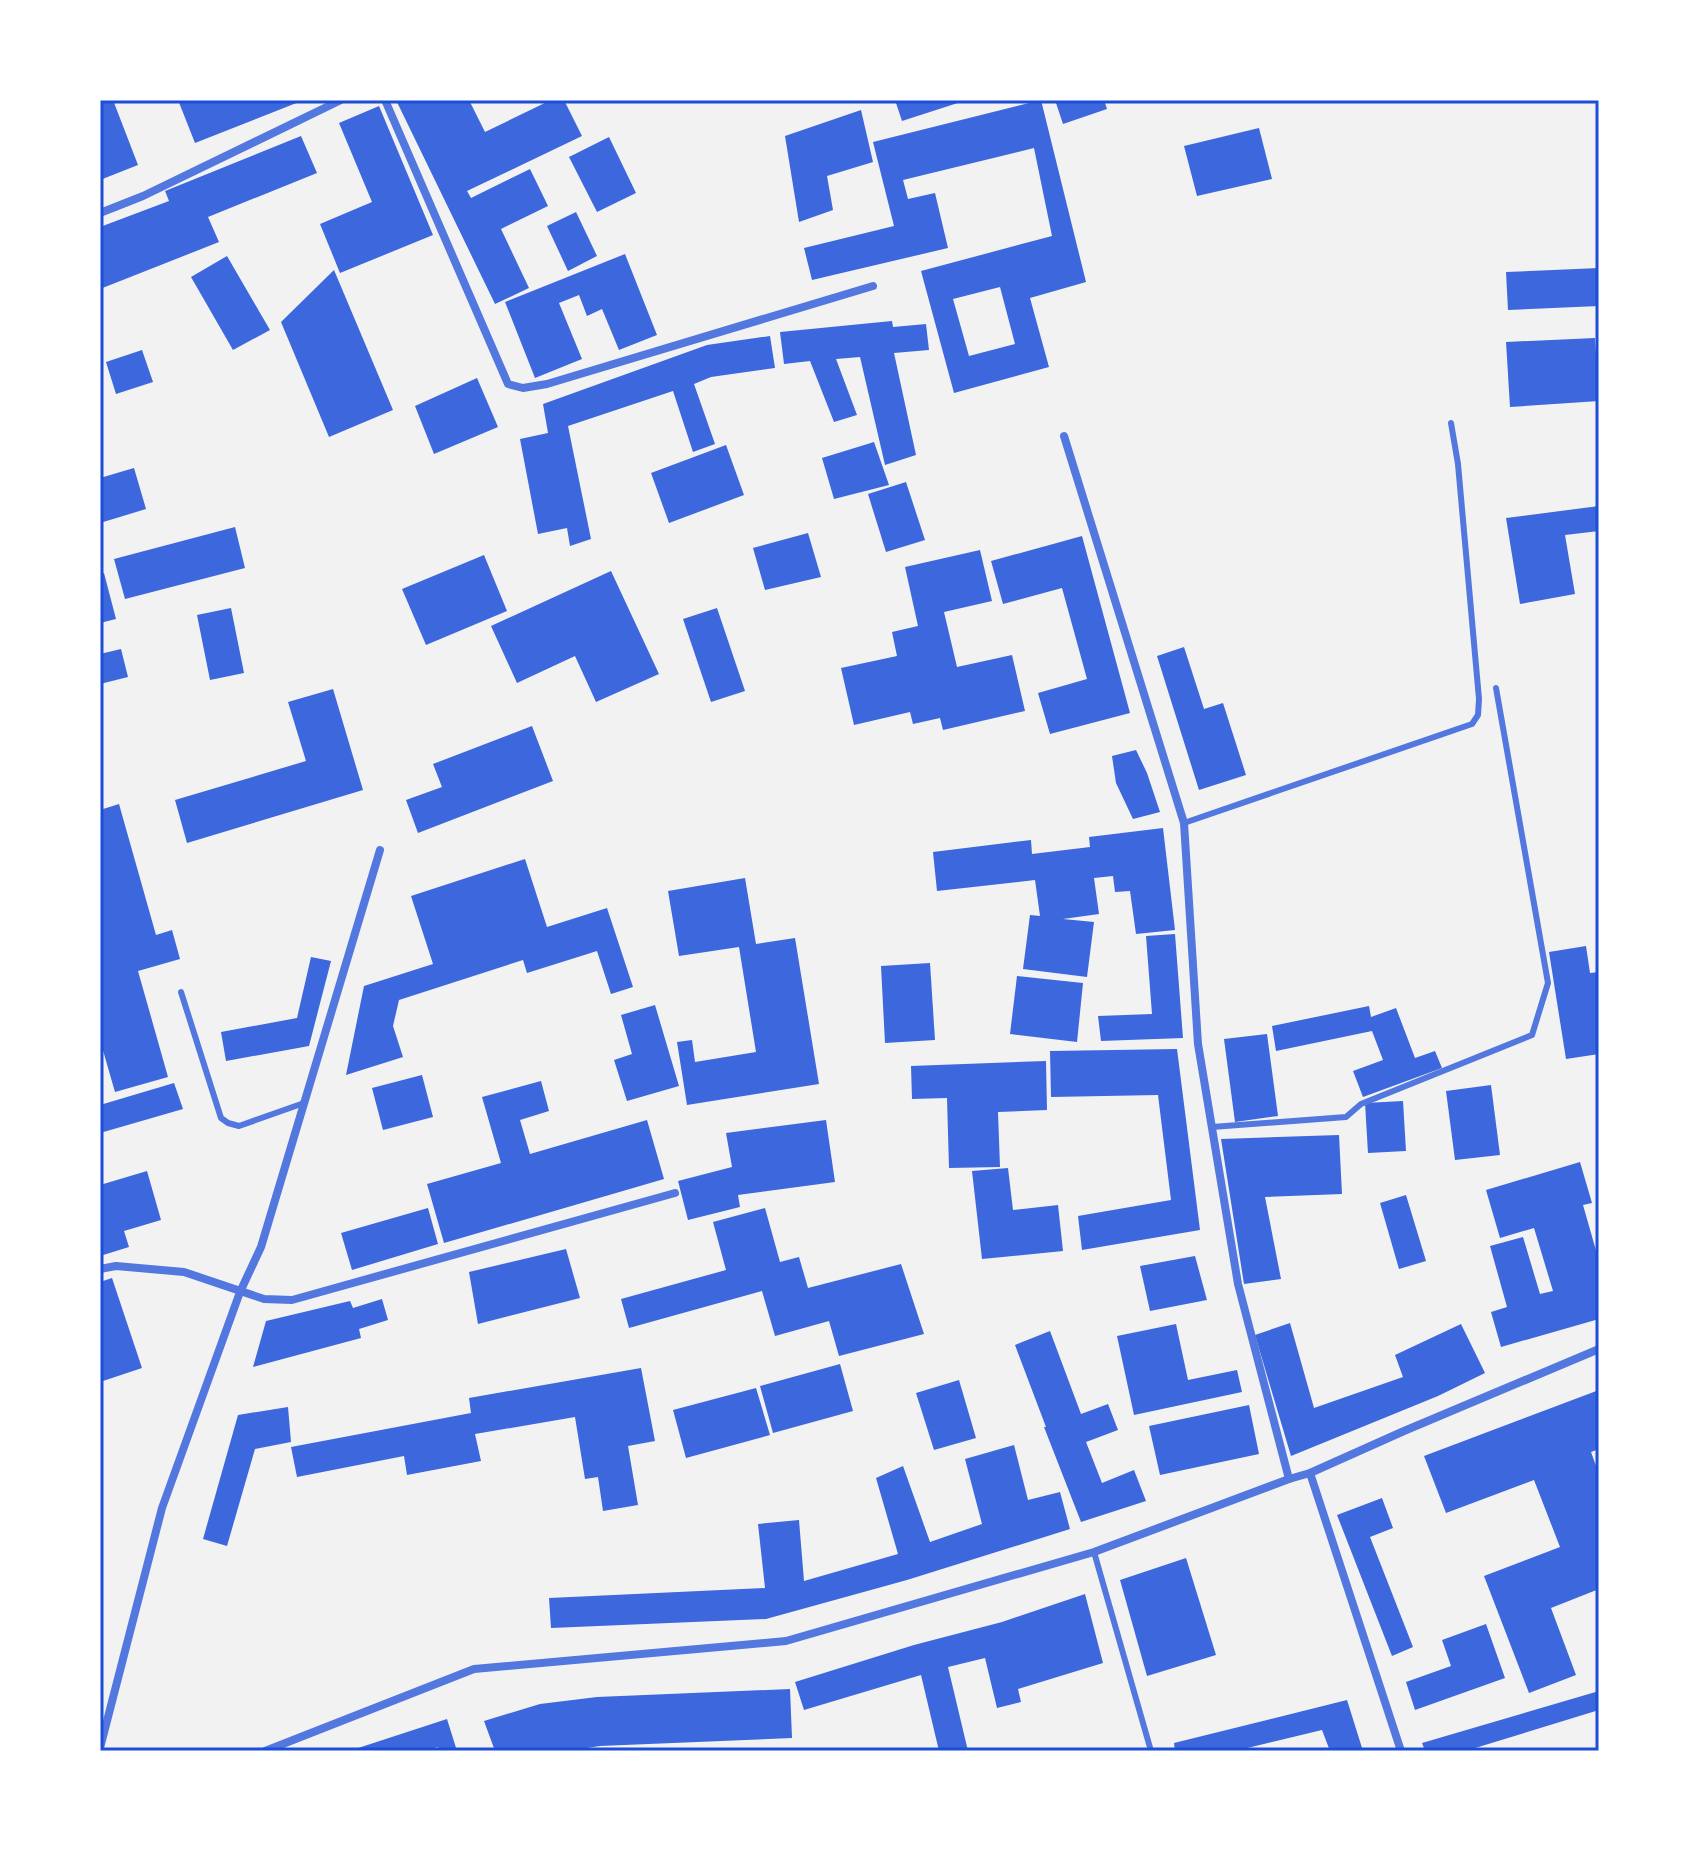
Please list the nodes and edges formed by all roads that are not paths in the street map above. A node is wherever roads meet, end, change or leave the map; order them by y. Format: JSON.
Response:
{"nodes":[{"id":1,"x":341,"y":100,"type":"edge"},
{"id":2,"x":385,"y":100,"type":"edge"},
{"id":3,"x":100,"y":213,"type":"edge"},
{"id":4,"x":873,"y":286,"type":"dead end"},
{"id":5,"x":1451,"y":423,"type":"dead end"},
{"id":6,"x":1064,"y":436,"type":"dead end"},
{"id":7,"x":1496,"y":688,"type":"dead end"},
{"id":8,"x":1184,"y":823,"type":"junction"},
{"id":9,"x":380,"y":850,"type":"dead end"},
{"id":10,"x":181,"y":992,"type":"dead end"},
{"id":11,"x":304,"y":1103,"type":"junction"},
{"id":12,"x":1212,"y":1127,"type":"junction"},
{"id":13,"x":675,"y":1193,"type":"dead end"},
{"id":14,"x":100,"y":1269,"type":"edge"},
{"id":15,"x":240,"y":1292,"type":"junction"},
{"id":16,"x":1599,"y":1349,"type":"edge"},
{"id":17,"x":1310,"y":1473,"type":"junction"},
{"id":18,"x":1289,"y":1479,"type":"junction"},
{"id":19,"x":1094,"y":1552,"type":"junction"},
{"id":20,"x":100,"y":1748,"type":"edge"},
{"id":21,"x":265,"y":1751,"type":"edge"},
{"id":22,"x":1151,"y":1751,"type":"edge"},
{"id":23,"x":1401,"y":1751,"type":"edge"}],
"edges":[{"from":1,"to":3,"type":"street"},
{"from":2,"to":4,"type":"street"},
{"from":5,"to":8,"type":"lane"},
{"from":6,"to":8,"type":"street"},
{"from":7,"to":12,"type":"lane"},
{"from":8,"to":12,"type":"street"},
{"from":9,"to":11,"type":"street"},
{"from":10,"to":11,"type":"lane"},
{"from":11,"to":15,"type":"street"},
{"from":12,"to":18,"type":"street"},
{"from":13,"to":15,"type":"street"},
{"from":14,"to":15,"type":"street"},
{"from":15,"to":20,"type":"street"},
{"from":16,"to":17,"type":"street"},
{"from":17,"to":18,"type":"street"},
{"from":17,"to":23,"type":"street"},
{"from":18,"to":19,"type":"street"},
{"from":19,"to":21,"type":"street"},
{"from":19,"to":22,"type":"lane"}]}
